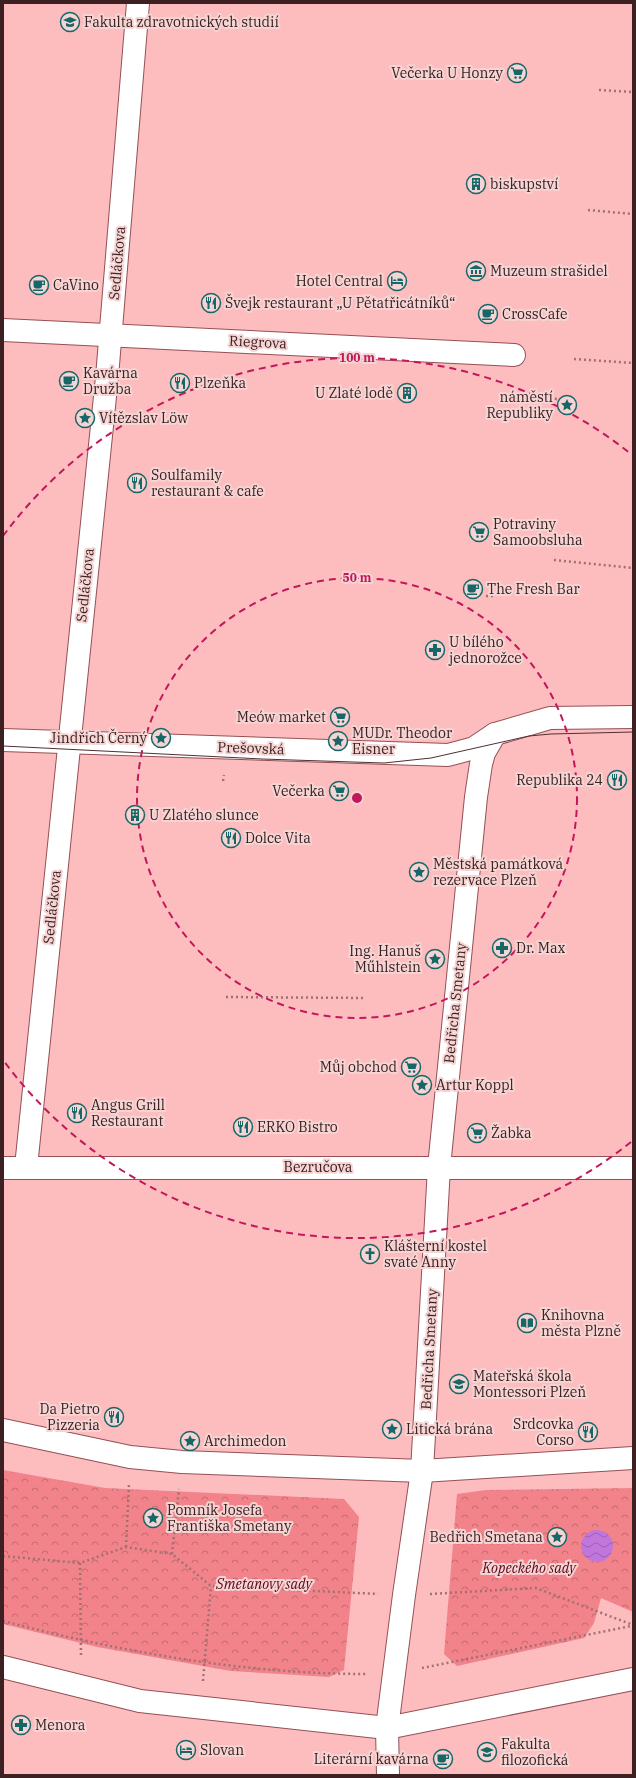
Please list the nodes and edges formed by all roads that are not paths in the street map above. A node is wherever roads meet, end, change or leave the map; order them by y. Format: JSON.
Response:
{"nodes":[{"id":1,"x":138,"y":3,"type":"edge"},
{"id":2,"x":3,"y":330,"type":"edge"},
{"id":3,"x":111,"y":335,"type":"junction"},
{"id":4,"x":514,"y":355,"type":"dead end"},
{"id":5,"x":633,"y":717,"type":"edge"},
{"id":6,"x":495,"y":734,"type":"junction"},
{"id":7,"x":3,"y":740,"type":"edge"},
{"id":8,"x":69,"y":743,"type":"junction"},
{"id":9,"x":26,"y":1167,"type":"junction"},
{"id":10,"x":439,"y":1167,"type":"junction"},
{"id":11,"x":3,"y":1168,"type":"edge"},
{"id":12,"x":633,"y":1168,"type":"edge"},
{"id":13,"x":3,"y":1430,"type":"edge"},
{"id":14,"x":633,"y":1458,"type":"edge"},
{"id":15,"x":422,"y":1471,"type":"junction"},
{"id":16,"x":3,"y":1667,"type":"edge"},
{"id":17,"x":633,"y":1679,"type":"edge"},
{"id":18,"x":387,"y":1728,"type":"junction"},
{"id":19,"x":388,"y":1775,"type":"edge"}],
"edges":[{"from":1,"to":3,"type":"street","name":"Sedláčkova"},
{"from":2,"to":3,"type":"street","name":"Riegrova"},
{"from":3,"to":4,"type":"street","name":"Riegrova"},
{"from":3,"to":8,"type":"street","name":"Sedláčkova"},
{"from":5,"to":6,"type":"street"},
{"from":6,"to":8,"type":"street","name":"Prešovská"},
{"from":6,"to":10,"type":"street","name":"Bedřicha Smetany"},
{"from":7,"to":8,"type":"street","name":"Prešovská"},
{"from":8,"to":9,"type":"street","name":"Sedláčkova"},
{"from":9,"to":10,"type":"street","name":"Bezručova"},
{"from":9,"to":11,"type":"street","name":"Bezručova"},
{"from":10,"to":12,"type":"street","name":"Bezručova"},
{"from":10,"to":15,"type":"street","name":"Bedřicha Smetany"},
{"from":13,"to":15,"type":"street"},
{"from":14,"to":15,"type":"street"},
{"from":15,"to":18,"type":"street","name":"Bedřicha Smetany"},
{"from":16,"to":18,"type":"street"},
{"from":17,"to":18,"type":"street"},
{"from":18,"to":19,"type":"street","name":"Bedřicha Smetany"}]}
